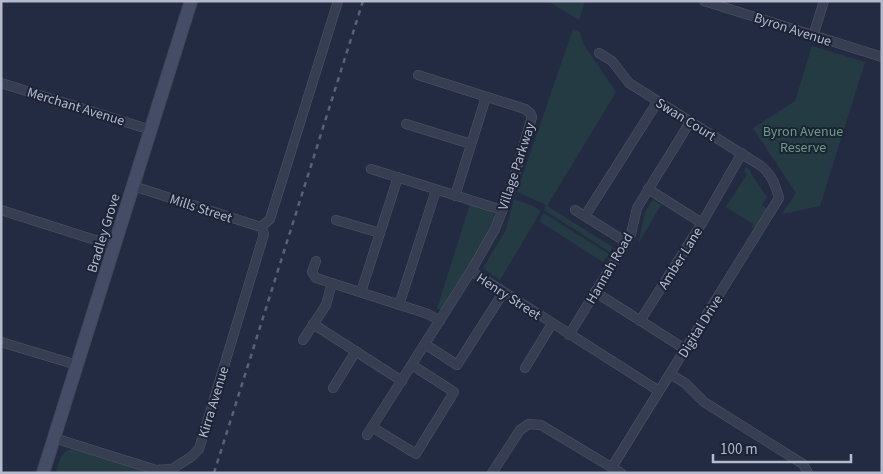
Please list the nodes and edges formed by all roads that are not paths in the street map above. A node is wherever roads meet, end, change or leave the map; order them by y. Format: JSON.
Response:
{"nodes":[{"id":1,"x":191,"y":1,"type":"edge"},
{"id":2,"x":338,"y":1,"type":"edge"},
{"id":3,"x":704,"y":1,"type":"edge"},
{"id":4,"x":824,"y":1,"type":"edge"},
{"id":5,"x":813,"y":36,"type":"junction"},
{"id":6,"x":599,"y":53,"type":"dead end"},
{"id":7,"x":882,"y":57,"type":"edge"},
{"id":8,"x":418,"y":74,"type":"dead end"},
{"id":9,"x":1,"y":83,"type":"edge"},
{"id":10,"x":486,"y":96,"type":"junction"},
{"id":11,"x":658,"y":101,"type":"junction"},
{"id":12,"x":690,"y":122,"type":"junction"},
{"id":13,"x":406,"y":124,"type":"dead end"},
{"id":14,"x":151,"y":130,"type":"junction"},
{"id":15,"x":471,"y":144,"type":"junction"},
{"id":16,"x":742,"y":153,"type":"junction"},
{"id":17,"x":372,"y":169,"type":"dead end"},
{"id":18,"x":398,"y":177,"type":"junction"},
{"id":19,"x":774,"y":182,"type":"joint"},
{"id":20,"x":133,"y":186,"type":"junction"},
{"id":21,"x":648,"y":189,"type":"junction"},
{"id":22,"x":436,"y":190,"type":"junction"},
{"id":23,"x":455,"y":196,"type":"junction"},
{"id":24,"x":1,"y":210,"type":"edge"},
{"id":25,"x":502,"y":210,"type":"junction"},
{"id":26,"x":575,"y":210,"type":"dead end"},
{"id":27,"x":585,"y":216,"type":"junction"},
{"id":28,"x":336,"y":220,"type":"dead end"},
{"id":29,"x":702,"y":222,"type":"junction"},
{"id":30,"x":263,"y":231,"type":"junction"},
{"id":31,"x":380,"y":233,"type":"junction"},
{"id":32,"x":626,"y":242,"type":"junction"},
{"id":33,"x":114,"y":246,"type":"junction"},
{"id":34,"x":316,"y":261,"type":"dead end"},
{"id":35,"x":471,"y":271,"type":"junction"},
{"id":36,"x":332,"y":283,"type":"junction"},
{"id":37,"x":361,"y":292,"type":"junction"},
{"id":38,"x":595,"y":292,"type":"junction"},
{"id":39,"x":503,"y":293,"type":"junction"},
{"id":40,"x":399,"y":305,"type":"junction"},
{"id":41,"x":440,"y":321,"type":"junction"},
{"id":42,"x":640,"y":321,"type":"junction"},
{"id":43,"x":313,"y":324,"type":"junction"},
{"id":44,"x":552,"y":324,"type":"junction"},
{"id":45,"x":569,"y":335,"type":"junction"},
{"id":46,"x":303,"y":340,"type":"dead end"},
{"id":47,"x":1,"y":342,"type":"edge"},
{"id":48,"x":425,"y":344,"type":"junction"},
{"id":49,"x":685,"y":349,"type":"junction"},
{"id":50,"x":356,"y":351,"type":"junction"},
{"id":51,"x":76,"y":365,"type":"junction"},
{"id":52,"x":412,"y":365,"type":"junction"},
{"id":53,"x":525,"y":368,"type":"dead end"},
{"id":54,"x":670,"y":374,"type":"junction"},
{"id":55,"x":402,"y":381,"type":"junction"},
{"id":56,"x":333,"y":388,"type":"dead end"},
{"id":57,"x":659,"y":391,"type":"junction"},
{"id":58,"x":54,"y":438,"type":"junction"},
{"id":59,"x":612,"y":467,"type":"junction"},
{"id":60,"x":43,"y":473,"type":"edge"},
{"id":61,"x":492,"y":473,"type":"edge"},
{"id":62,"x":621,"y":473,"type":"edge"},
{"id":63,"x":808,"y":473,"type":"edge"}],
"edges":[{"from":1,"to":14,"type":"street","name":"Bradley Grove"},
{"from":2,"to":30,"type":"street","name":"Kirra Avenue"},
{"from":3,"to":5,"type":"street","name":"Byron Avenue"},
{"from":4,"to":5,"type":"street"},
{"from":5,"to":7,"type":"street","name":"Byron Avenue"},
{"from":6,"to":11,"type":"street","name":"Swan Court"},
{"from":8,"to":10,"type":"street","name":"Village Parkway"},
{"from":9,"to":14,"type":"street","name":"Merchant Avenue"},
{"from":10,"to":15,"type":"street"},
{"from":10,"to":25,"type":"street","name":"Village Parkway"},
{"from":11,"to":12,"type":"street","name":"Swan Court"},
{"from":11,"to":27,"type":"street"},
{"from":12,"to":16,"type":"street","name":"Swan Court"},
{"from":12,"to":21,"type":"street","name":"Hannah Road"},
{"from":13,"to":15,"type":"street"},
{"from":14,"to":20,"type":"street","name":"Bradley Grove"},
{"from":15,"to":23,"type":"street"},
{"from":16,"to":19,"type":"street","name":"Swan Court"},
{"from":16,"to":29,"type":"street"},
{"from":17,"to":18,"type":"street"},
{"from":18,"to":22,"type":"street"},
{"from":18,"to":31,"type":"street"},
{"from":19,"to":49,"type":"street","name":"Digital Drive"},
{"from":20,"to":30,"type":"street","name":"Mills Street"},
{"from":20,"to":33,"type":"street","name":"Bradley Grove"},
{"from":21,"to":29,"type":"street","name":"Amber Lane"},
{"from":21,"to":32,"type":"street","name":"Hannah Road"},
{"from":22,"to":23,"type":"street"},
{"from":22,"to":40,"type":"street"},
{"from":23,"to":25,"type":"street"},
{"from":24,"to":33,"type":"street"},
{"from":25,"to":35,"type":"street","name":"Village Parkway"},
{"from":26,"to":27,"type":"street"},
{"from":27,"to":32,"type":"street"},
{"from":28,"to":31,"type":"street"},
{"from":29,"to":42,"type":"street","name":"Amber Lane"},
{"from":30,"to":58,"type":"street","name":"Kirra Avenue"},
{"from":31,"to":37,"type":"street"},
{"from":32,"to":38,"type":"street","name":"Hannah Road"},
{"from":33,"to":51,"type":"street","name":"Bradley Grove"},
{"from":34,"to":36,"type":"street"},
{"from":35,"to":39,"type":"street","name":"Henry Street"},
{"from":35,"to":41,"type":"street","name":"Henry Street"},
{"from":36,"to":37,"type":"street"},
{"from":36,"to":43,"type":"street"},
{"from":37,"to":40,"type":"street"},
{"from":38,"to":42,"type":"street"},
{"from":38,"to":45,"type":"street","name":"Hannah Road"},
{"from":39,"to":44,"type":"street","name":"Henry Street"},
{"from":39,"to":48,"type":"street"},
{"from":40,"to":41,"type":"street"},
{"from":41,"to":48,"type":"street","name":"Henry Street"},
{"from":42,"to":49,"type":"street"},
{"from":43,"to":46,"type":"street"},
{"from":43,"to":50,"type":"street"},
{"from":44,"to":45,"type":"street","name":"Henry Street"},
{"from":44,"to":53,"type":"street"},
{"from":45,"to":57,"type":"street","name":"Henry Street"},
{"from":47,"to":51,"type":"street"},
{"from":48,"to":52,"type":"street","name":"Henry Street"},
{"from":49,"to":54,"type":"street","name":"Digital Drive"},
{"from":50,"to":55,"type":"street"},
{"from":50,"to":56,"type":"street"},
{"from":51,"to":58,"type":"street","name":"Bradley Grove"},
{"from":52,"to":55,"type":"street","name":"Henry Street"},
{"from":52,"to":55,"type":"street","name":"Henry Street"},
{"from":54,"to":57,"type":"street","name":"Digital Drive"},
{"from":54,"to":63,"type":"street"},
{"from":57,"to":59,"type":"street","name":"Digital Drive"},
{"from":58,"to":60,"type":"street","name":"Bradley Grove"},
{"from":59,"to":61,"type":"street"},
{"from":59,"to":62,"type":"street"}]}
